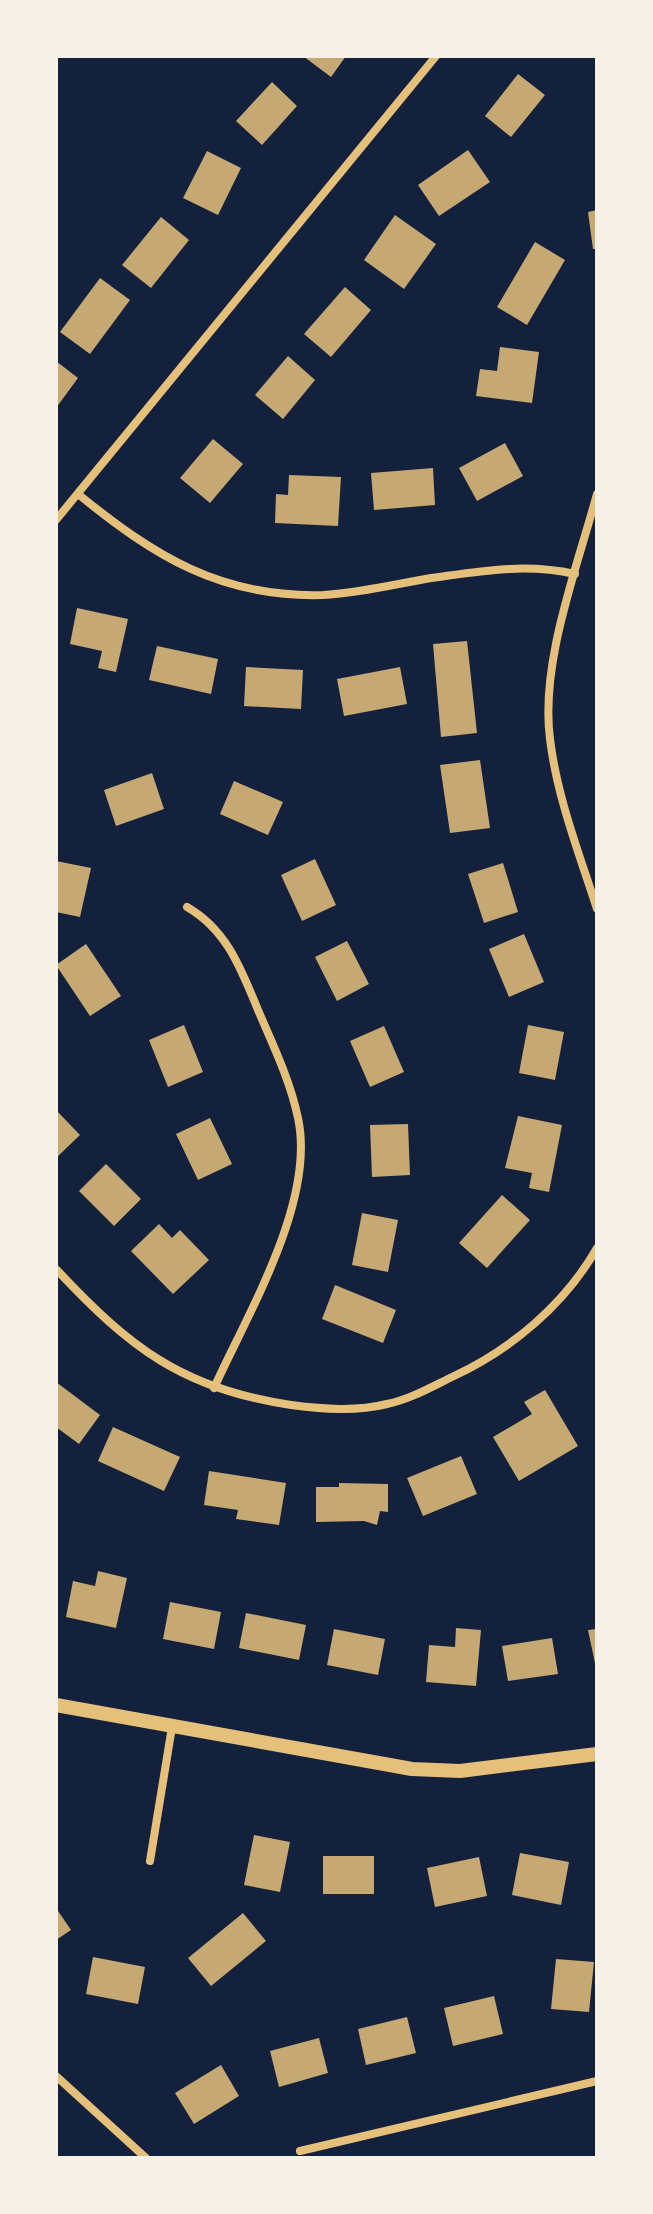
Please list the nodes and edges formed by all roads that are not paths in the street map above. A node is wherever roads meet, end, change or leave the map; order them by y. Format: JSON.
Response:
{"nodes":[{"id":1,"x":436,"y":56,"type":"edge"},
{"id":2,"x":78,"y":494,"type":"junction"},
{"id":3,"x":597,"y":494,"type":"edge"},
{"id":4,"x":56,"y":520,"type":"edge"},
{"id":5,"x":575,"y":574,"type":"junction"},
{"id":6,"x":187,"y":907,"type":"dead end"},
{"id":7,"x":597,"y":909,"type":"edge"},
{"id":8,"x":596,"y":1251,"type":"edge"},
{"id":9,"x":56,"y":1269,"type":"edge"},
{"id":10,"x":214,"y":1388,"type":"junction"},
{"id":11,"x":56,"y":1705,"type":"edge"},
{"id":12,"x":172,"y":1727,"type":"junction"},
{"id":13,"x":597,"y":1754,"type":"edge"},
{"id":14,"x":150,"y":1861,"type":"dead end"},
{"id":15,"x":56,"y":2076,"type":"edge"},
{"id":16,"x":597,"y":2081,"type":"edge"},
{"id":17,"x":300,"y":2151,"type":"dead end"},
{"id":18,"x":146,"y":2158,"type":"edge"}],
"edges":[{"from":1,"to":2,"type":"street"},
{"from":2,"to":4,"type":"street"},
{"from":2,"to":5,"type":"street"},
{"from":3,"to":5,"type":"street"},
{"from":5,"to":7,"type":"street"},
{"from":6,"to":10,"type":"street"},
{"from":8,"to":10,"type":"street"},
{"from":9,"to":10,"type":"street"},
{"from":11,"to":12,"type":"street"},
{"from":12,"to":13,"type":"street"},
{"from":12,"to":14,"type":"street"},
{"from":15,"to":18,"type":"street"},
{"from":16,"to":17,"type":"street"}]}
